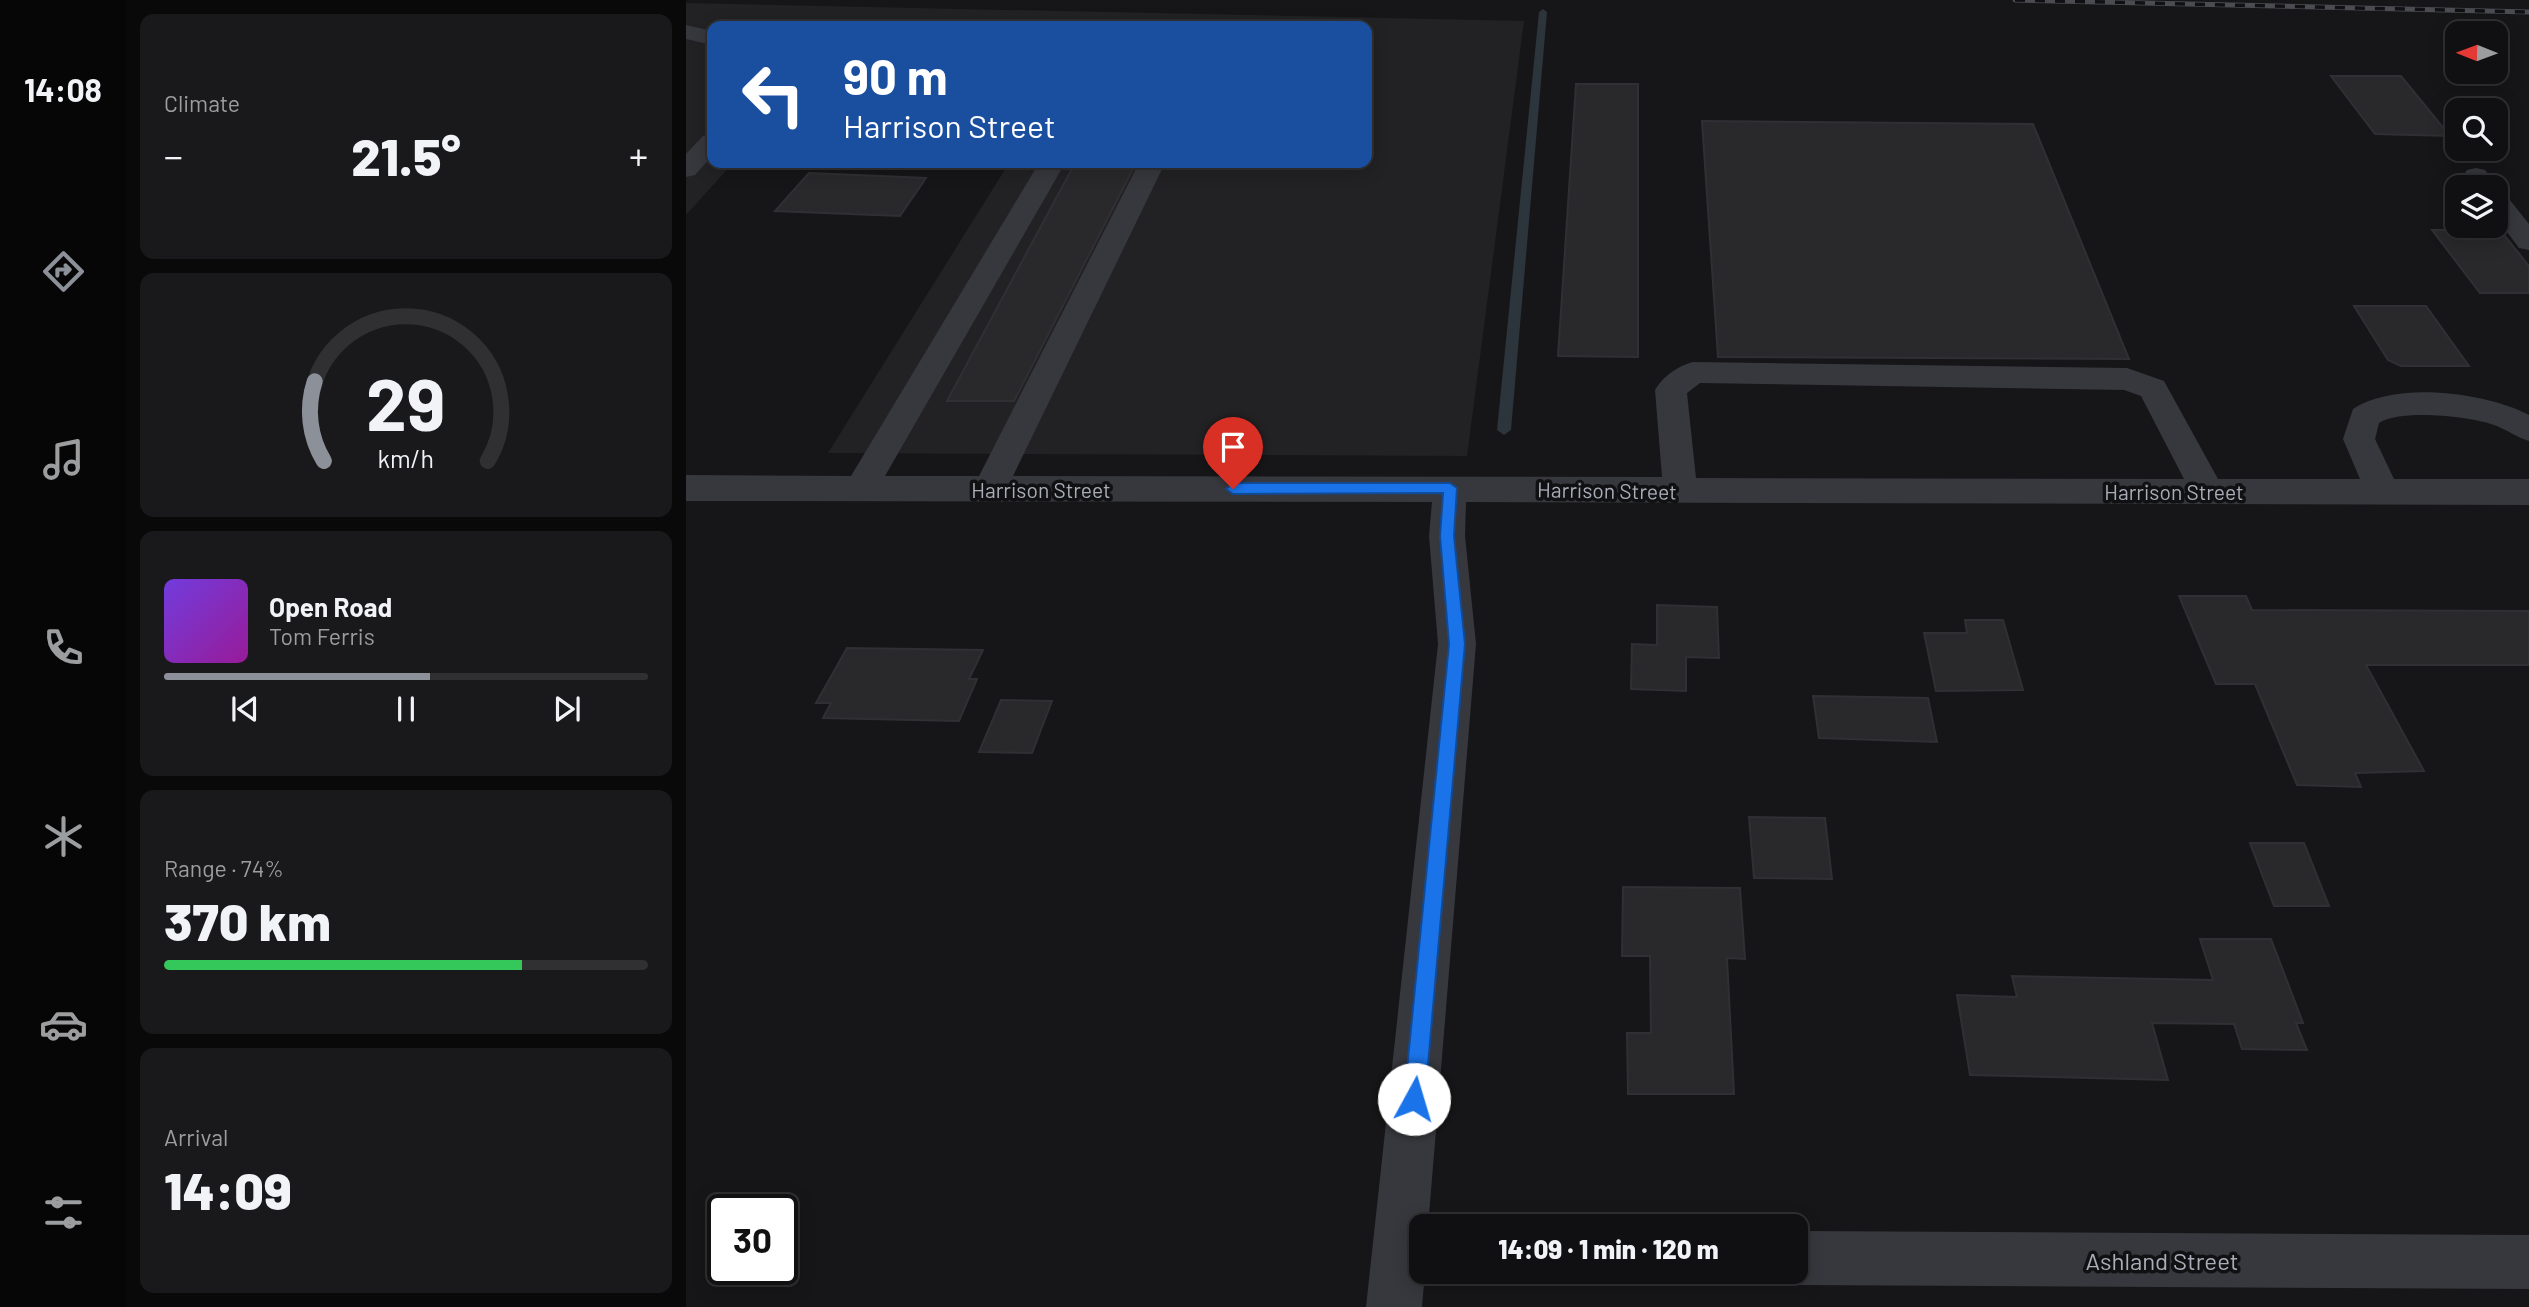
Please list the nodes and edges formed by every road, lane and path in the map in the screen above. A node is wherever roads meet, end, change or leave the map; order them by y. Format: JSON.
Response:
{"nodes":[{"id":1,"x":686,"y":32,"type":"edge"},
{"id":2,"x":707,"y":37,"type":"edge"},
{"id":3,"x":707,"y":146,"type":"edge"},
{"id":4,"x":1049,"y":168,"type":"edge"},
{"id":5,"x":1150,"y":168,"type":"edge"},
{"id":6,"x":686,"y":169,"type":"edge"},
{"id":7,"x":2508,"y":215,"type":"edge"},
{"id":8,"x":2529,"y":242,"type":"edge"},
{"id":9,"x":2529,"y":429,"type":"edge"},
{"id":10,"x":686,"y":488,"type":"edge"},
{"id":11,"x":1450,"y":488,"type":"junction"},
{"id":12,"x":860,"y":489,"type":"junction"},
{"id":13,"x":990,"y":489,"type":"junction"},
{"id":14,"x":1680,"y":491,"type":"junction"},
{"id":15,"x":2208,"y":491,"type":"junction"},
{"id":16,"x":2382,"y":491,"type":"junction"},
{"id":17,"x":2529,"y":492,"type":"edge"},
{"id":18,"x":1808,"y":1258,"type":"edge"},
{"id":19,"x":2529,"y":1262,"type":"edge"},
{"id":20,"x":1405,"y":1275,"type":"edge"}],
"edges":[{"from":1,"to":2,"type":"street"},
{"from":3,"to":6,"type":"street"},
{"from":4,"to":12,"type":"street"},
{"from":5,"to":13,"type":"street"},
{"from":7,"to":8,"type":"street"},
{"from":9,"to":16,"type":"street"},
{"from":10,"to":12,"type":"street","name":"Harrison Street"},
{"from":11,"to":13,"type":"street","name":"Harrison Street"},
{"from":11,"to":14,"type":"street","name":"Harrison Street"},
{"from":11,"to":20,"type":"street"},
{"from":12,"to":13,"type":"street","name":"Harrison Street"},
{"from":14,"to":15,"type":"street","name":"Harrison Street"},
{"from":14,"to":15,"type":"street"},
{"from":15,"to":16,"type":"street","name":"Harrison Street"},
{"from":16,"to":17,"type":"street","name":"Harrison Street"},
{"from":18,"to":19,"type":"street","name":"Ashland Street"}]}
